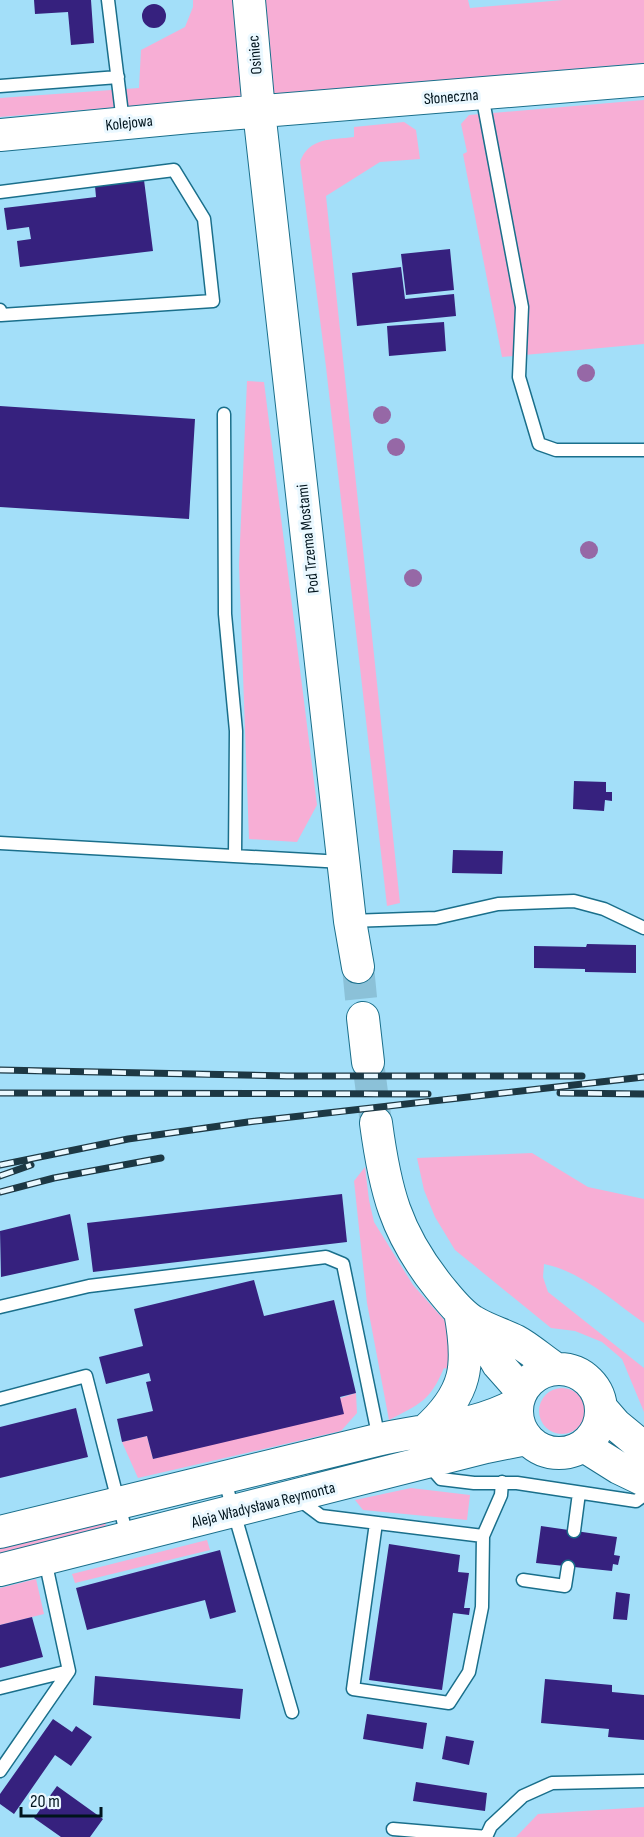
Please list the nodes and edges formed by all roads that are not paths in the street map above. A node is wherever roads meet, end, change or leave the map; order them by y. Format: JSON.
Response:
{"nodes":[{"id":1,"x":108,"y":0,"type":"edge"},
{"id":2,"x":249,"y":0,"type":"edge"},
{"id":3,"x":118,"y":77,"type":"junction"},
{"id":4,"x":644,"y":80,"type":"edge"},
{"id":5,"x":0,"y":86,"type":"edge"},
{"id":6,"x":482,"y":93,"type":"junction"},
{"id":7,"x":259,"y":111,"type":"junction"},
{"id":8,"x":123,"y":123,"type":"junction"},
{"id":9,"x":0,"y":135,"type":"edge"},
{"id":10,"x":0,"y":192,"type":"edge"},
{"id":11,"x":0,"y":310,"type":"edge"},
{"id":12,"x":224,"y":414,"type":"dead end"},
{"id":13,"x":644,"y":450,"type":"edge"},
{"id":14,"x":0,"y":843,"type":"edge"},
{"id":15,"x":235,"y":856,"type":"junction"},
{"id":16,"x":344,"y":862,"type":"junction"},
{"id":17,"x":350,"y":921,"type":"junction"},
{"id":18,"x":644,"y":928,"type":"edge"},
{"id":19,"x":358,"y":967,"type":"tunnel mouth"},
{"id":20,"x":363,"y":1018,"type":"tunnel mouth"},
{"id":21,"x":368,"y":1062,"type":"tunnel mouth"},
{"id":22,"x":376,"y":1123,"type":"tunnel mouth"},
{"id":23,"x":0,"y":1307,"type":"edge"},
{"id":24,"x":467,"y":1317,"type":"junction"},
{"id":25,"x":553,"y":1367,"type":"junction"},
{"id":26,"x":519,"y":1397,"type":"junction"},
{"id":27,"x":0,"y":1399,"type":"edge"},
{"id":28,"x":602,"y":1409,"type":"junction"},
{"id":29,"x":526,"y":1439,"type":"junction"},
{"id":30,"x":428,"y":1446,"type":"junction"},
{"id":31,"x":584,"y":1446,"type":"junction"},
{"id":32,"x":644,"y":1448,"type":"edge"},
{"id":33,"x":383,"y":1456,"type":"junction"},
{"id":34,"x":224,"y":1478,"type":"junction"},
{"id":35,"x":644,"y":1480,"type":"edge"},
{"id":36,"x":502,"y":1482,"type":"junction"},
{"id":37,"x":579,"y":1493,"type":"junction"},
{"id":38,"x":644,"y":1495,"type":"edge"},
{"id":39,"x":295,"y":1496,"type":"junction"},
{"id":40,"x":119,"y":1503,"type":"junction"},
{"id":41,"x":234,"y":1512,"type":"junction"},
{"id":42,"x":376,"y":1522,"type":"junction"},
{"id":43,"x":574,"y":1531,"type":"dead end"},
{"id":44,"x":0,"y":1532,"type":"edge"},
{"id":45,"x":483,"y":1536,"type":"junction"},
{"id":46,"x":128,"y":1538,"type":"junction"},
{"id":47,"x":45,"y":1558,"type":"junction"},
{"id":48,"x":568,"y":1567,"type":"dead end"},
{"id":49,"x":0,"y":1570,"type":"edge"},
{"id":50,"x":523,"y":1580,"type":"dead end"},
{"id":51,"x":69,"y":1671,"type":"junction"},
{"id":52,"x":0,"y":1688,"type":"edge"},
{"id":53,"x":292,"y":1712,"type":"dead end"},
{"id":54,"x":2,"y":1766,"type":"edge"},
{"id":55,"x":644,"y":1781,"type":"edge"},
{"id":56,"x":393,"y":1829,"type":"dead end"},
{"id":57,"x":486,"y":1837,"type":"edge"}],
"edges":[{"from":1,"to":3,"type":"lane"},
{"from":2,"to":7,"type":"street","name":"Osiniec"},
{"from":3,"to":5,"type":"lane"},
{"from":3,"to":8,"type":"lane"},
{"from":4,"to":6,"type":"street","name":"Słoneczna"},
{"from":6,"to":7,"type":"street","name":"Słoneczna"},
{"from":6,"to":13,"type":"lane"},
{"from":7,"to":8,"type":"street","name":"Kolejowa"},
{"from":7,"to":16,"type":"street","name":"Pod Trzema Mostami"},
{"from":8,"to":9,"type":"street","name":"Kolejowa"},
{"from":10,"to":11,"type":"lane"},
{"from":12,"to":15,"type":"lane"},
{"from":14,"to":15,"type":"lane"},
{"from":15,"to":16,"type":"lane"},
{"from":16,"to":17,"type":"street","name":"Pod Trzema Mostami"},
{"from":17,"to":18,"type":"lane"},
{"from":17,"to":19,"type":"street","name":"Pod Trzema Mostami"},
{"from":20,"to":21,"type":"street"},
{"from":22,"to":24,"type":"street"},
{"from":23,"to":33,"type":"lane"},
{"from":24,"to":25,"type":"street"},
{"from":24,"to":26,"type":"street"},
{"from":24,"to":30,"type":"street"},
{"from":25,"to":26,"type":"street"},
{"from":25,"to":28,"type":"street"},
{"from":26,"to":29,"type":"street"},
{"from":26,"to":30,"type":"street","name":"Aleja Władysława Reymonta"},
{"from":27,"to":40,"type":"lane"},
{"from":28,"to":31,"type":"street"},
{"from":28,"to":32,"type":"street"},
{"from":29,"to":30,"type":"street","name":"Aleja Władysława Reymonta"},
{"from":29,"to":31,"type":"street"},
{"from":30,"to":33,"type":"street","name":"Aleja Władysława Reymonta"},
{"from":30,"to":36,"type":"lane"},
{"from":31,"to":35,"type":"street"},
{"from":33,"to":34,"type":"street","name":"Aleja Władysława Reymonta"},
{"from":33,"to":39,"type":"street","name":"Aleja Władysława Reymonta"},
{"from":34,"to":40,"type":"street","name":"Aleja Władysława Reymonta"},
{"from":34,"to":41,"type":"lane"},
{"from":36,"to":37,"type":"lane"},
{"from":36,"to":45,"type":"lane"},
{"from":37,"to":38,"type":"lane"},
{"from":37,"to":43,"type":"lane"},
{"from":39,"to":41,"type":"street","name":"Aleja Władysława Reymonta"},
{"from":39,"to":42,"type":"lane"},
{"from":40,"to":44,"type":"street","name":"Aleja Władysława Reymonta"},
{"from":40,"to":46,"type":"lane"},
{"from":41,"to":46,"type":"street","name":"Aleja Władysława Reymonta"},
{"from":41,"to":53,"type":"lane"},
{"from":42,"to":45,"type":"lane"},
{"from":42,"to":45,"type":"lane"},
{"from":46,"to":47,"type":"street","name":"Aleja Władysława Reymonta"},
{"from":47,"to":49,"type":"street","name":"Aleja Władysława Reymonta"},
{"from":47,"to":51,"type":"lane"},
{"from":48,"to":50,"type":"lane"},
{"from":51,"to":52,"type":"lane"},
{"from":51,"to":54,"type":"lane"},
{"from":55,"to":57,"type":"lane"},
{"from":56,"to":57,"type":"lane"}]}
